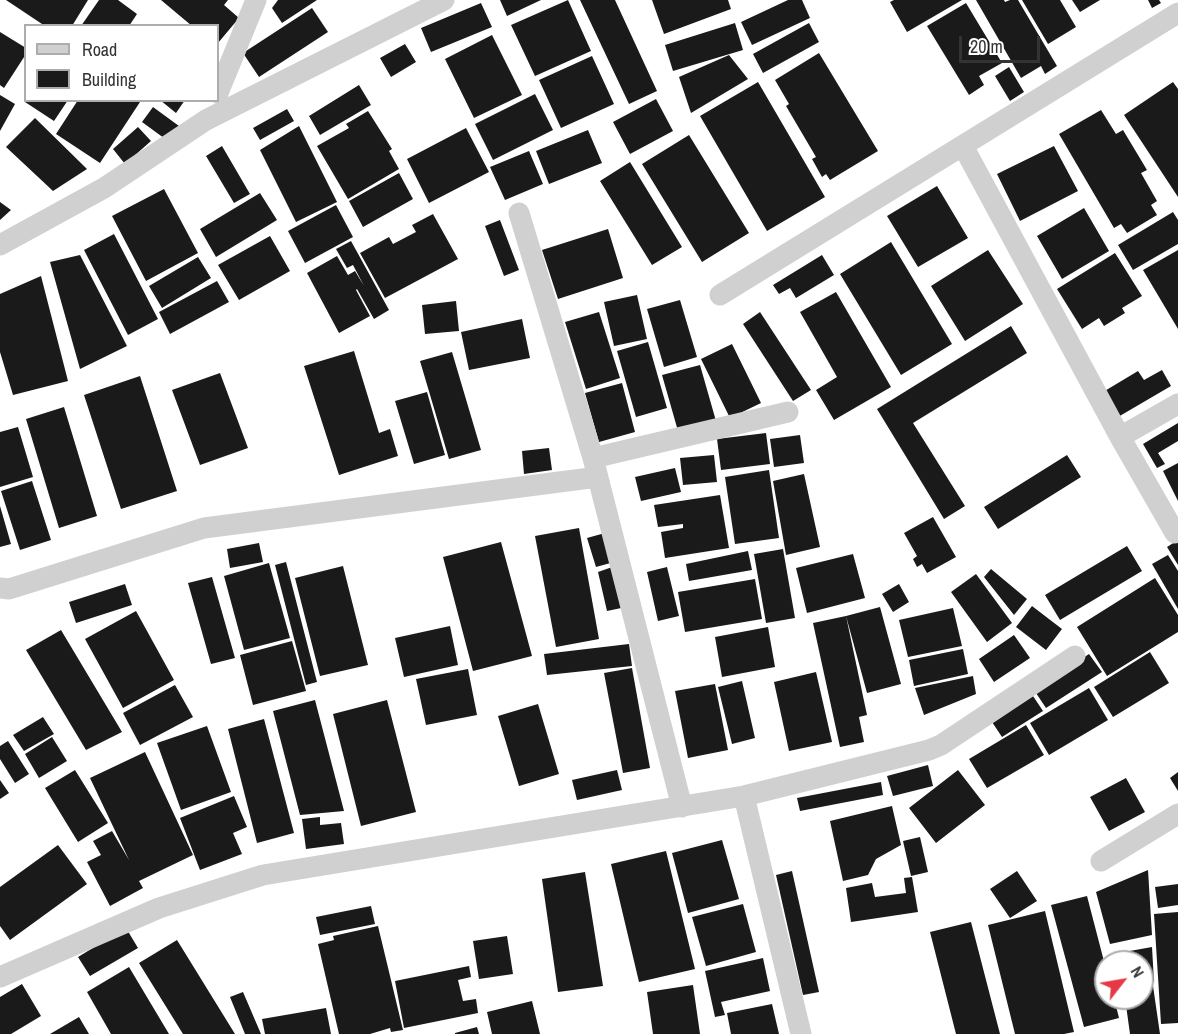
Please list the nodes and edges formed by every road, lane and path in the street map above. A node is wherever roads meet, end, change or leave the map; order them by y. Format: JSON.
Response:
{"nodes":[{"id":1,"x":256,"y":0,"type":"edge"},
{"id":2,"x":444,"y":0,"type":"edge"},
{"id":3,"x":1178,"y":13,"type":"edge"},
{"id":4,"x":219,"y":91,"type":"edge"},
{"id":5,"x":213,"y":102,"type":"edge"},
{"id":6,"x":206,"y":120,"type":"junction"},
{"id":7,"x":963,"y":146,"type":"junction"},
{"id":8,"x":519,"y":213,"type":"dead end"},
{"id":9,"x":0,"y":244,"type":"edge"},
{"id":10,"x":720,"y":295,"type":"dead end"},
{"id":11,"x":1178,"y":404,"type":"edge"},
{"id":12,"x":788,"y":412,"type":"dead end"},
{"id":13,"x":1120,"y":437,"type":"junction"},
{"id":14,"x":595,"y":467,"type":"junction"},
{"id":15,"x":1174,"y":533,"type":"dead end"},
{"id":16,"x":0,"y":588,"type":"edge"},
{"id":17,"x":1075,"y":656,"type":"dead end"},
{"id":18,"x":744,"y":796,"type":"junction"},
{"id":19,"x":682,"y":807,"type":"junction"},
{"id":20,"x":1178,"y":814,"type":"edge"},
{"id":21,"x":1101,"y":861,"type":"dead end"},
{"id":22,"x":0,"y":977,"type":"edge"},
{"id":23,"x":801,"y":1034,"type":"edge"}],
"edges":[{"from":1,"to":4,"type":"street"},
{"from":2,"to":6,"type":"street"},
{"from":3,"to":7,"type":"street"},
{"from":5,"to":6,"type":"street"},
{"from":6,"to":9,"type":"street"},
{"from":7,"to":10,"type":"street"},
{"from":7,"to":13,"type":"street"},
{"from":8,"to":14,"type":"street"},
{"from":11,"to":13,"type":"street"},
{"from":12,"to":14,"type":"street"},
{"from":13,"to":15,"type":"street"},
{"from":14,"to":16,"type":"street"},
{"from":14,"to":19,"type":"street"},
{"from":17,"to":18,"type":"street"},
{"from":18,"to":19,"type":"street"},
{"from":18,"to":23,"type":"street"},
{"from":19,"to":22,"type":"street"},
{"from":20,"to":21,"type":"street"}]}
